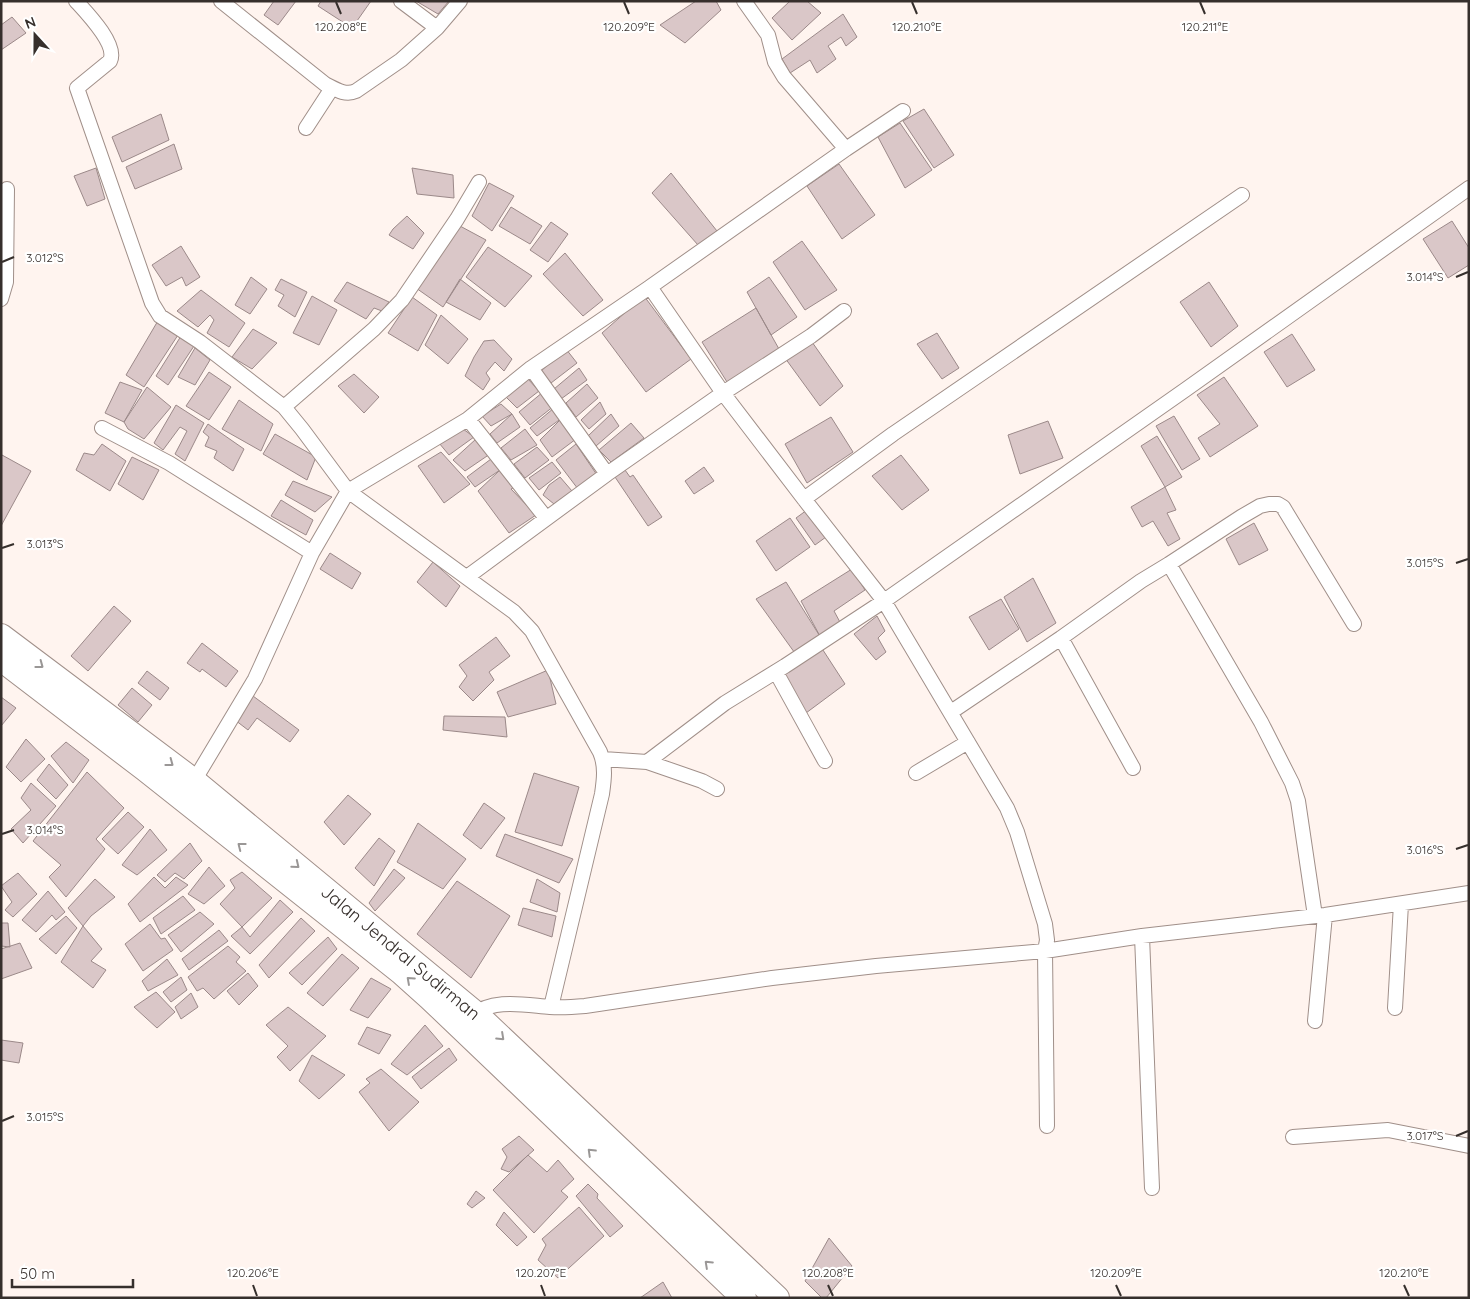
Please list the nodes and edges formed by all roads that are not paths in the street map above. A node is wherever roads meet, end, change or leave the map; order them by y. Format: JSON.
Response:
{"nodes":[{"id":1,"x":221,"y":1,"type":"edge"},
{"id":2,"x":401,"y":1,"type":"edge"},
{"id":3,"x":460,"y":1,"type":"edge"},
{"id":4,"x":744,"y":1,"type":"edge"},
{"id":5,"x":83,"y":4,"type":"edge"},
{"id":6,"x":437,"y":28,"type":"junction"},
{"id":7,"x":332,"y":88,"type":"junction"},
{"id":8,"x":903,"y":111,"type":"dead end"},
{"id":9,"x":306,"y":128,"type":"dead end"},
{"id":10,"x":846,"y":149,"type":"junction"},
{"id":11,"x":479,"y":182,"type":"dead end"},
{"id":12,"x":1469,"y":188,"type":"edge"},
{"id":13,"x":7,"y":189,"type":"dead end"},
{"id":14,"x":1242,"y":195,"type":"dead end"},
{"id":15,"x":650,"y":287,"type":"junction"},
{"id":16,"x":1,"y":299,"type":"edge"},
{"id":17,"x":844,"y":311,"type":"dead end"},
{"id":18,"x":531,"y":368,"type":"junction"},
{"id":19,"x":724,"y":393,"type":"junction"},
{"id":20,"x":284,"y":407,"type":"junction"},
{"id":21,"x":468,"y":420,"type":"junction"},
{"id":22,"x":102,"y":428,"type":"dead end"},
{"id":23,"x":607,"y":474,"type":"junction"},
{"id":24,"x":348,"y":491,"type":"junction"},
{"id":25,"x":804,"y":499,"type":"junction"},
{"id":26,"x":546,"y":518,"type":"junction"},
{"id":27,"x":312,"y":553,"type":"junction"},
{"id":28,"x":1168,"y":564,"type":"junction"},
{"id":29,"x":467,"y":577,"type":"junction"},
{"id":30,"x":884,"y":601,"type":"junction"},
{"id":31,"x":1354,"y":624,"type":"dead end"},
{"id":32,"x":1,"y":636,"type":"edge"},
{"id":33,"x":1061,"y":638,"type":"junction"},
{"id":34,"x":1,"y":659,"type":"edge"},
{"id":35,"x":776,"y":672,"type":"junction"},
{"id":36,"x":951,"y":712,"type":"junction"},
{"id":37,"x":968,"y":742,"type":"junction"},
{"id":38,"x":603,"y":759,"type":"junction"},
{"id":39,"x":826,"y":761,"type":"dead end"},
{"id":40,"x":647,"y":762,"type":"junction"},
{"id":41,"x":1133,"y":768,"type":"dead end"},
{"id":42,"x":916,"y":773,"type":"dead end"},
{"id":43,"x":194,"y":781,"type":"junction"},
{"id":44,"x":717,"y":789,"type":"dead end"},
{"id":45,"x":1469,"y":893,"type":"edge"},
{"id":46,"x":1401,"y":904,"type":"junction"},
{"id":47,"x":1320,"y":916,"type":"junction"},
{"id":48,"x":1142,"y":936,"type":"junction"},
{"id":49,"x":1045,"y":951,"type":"junction"},
{"id":50,"x":436,"y":992,"type":"junction"},
{"id":51,"x":551,"y":1007,"type":"junction"},
{"id":52,"x":1395,"y":1008,"type":"dead end"},
{"id":53,"x":467,"y":1019,"type":"junction"},
{"id":54,"x":1315,"y":1021,"type":"dead end"},
{"id":55,"x":1047,"y":1126,"type":"dead end"},
{"id":56,"x":1293,"y":1137,"type":"dead end"},
{"id":57,"x":1469,"y":1146,"type":"edge"},
{"id":58,"x":1152,"y":1188,"type":"dead end"},
{"id":59,"x":744,"y":1298,"type":"edge"},
{"id":60,"x":777,"y":1298,"type":"edge"}],
"edges":[{"from":1,"to":7,"type":"street"},
{"from":2,"to":6,"type":"street"},
{"from":3,"to":6,"type":"street"},
{"from":4,"to":10,"type":"street"},
{"from":5,"to":20,"type":"street"},
{"from":6,"to":7,"type":"street"},
{"from":7,"to":9,"type":"street"},
{"from":8,"to":10,"type":"street"},
{"from":10,"to":15,"type":"street"},
{"from":11,"to":20,"type":"street"},
{"from":12,"to":30,"type":"street"},
{"from":13,"to":16,"type":"street"},
{"from":14,"to":25,"type":"street"},
{"from":15,"to":18,"type":"street"},
{"from":15,"to":19,"type":"street"},
{"from":17,"to":19,"type":"street"},
{"from":18,"to":21,"type":"street"},
{"from":18,"to":23,"type":"street"},
{"from":19,"to":23,"type":"street"},
{"from":19,"to":25,"type":"street"},
{"from":20,"to":24,"type":"street"},
{"from":21,"to":24,"type":"street"},
{"from":21,"to":26,"type":"street"},
{"from":22,"to":27,"type":"street"},
{"from":23,"to":26,"type":"street"},
{"from":24,"to":27,"type":"street"},
{"from":24,"to":29,"type":"street"},
{"from":25,"to":30,"type":"street"},
{"from":26,"to":29,"type":"street"},
{"from":27,"to":43,"type":"street"},
{"from":28,"to":31,"type":"street"},
{"from":28,"to":33,"type":"street"},
{"from":28,"to":47,"type":"street"},
{"from":29,"to":38,"type":"street"},
{"from":30,"to":35,"type":"street"},
{"from":30,"to":36,"type":"street"},
{"from":32,"to":43,"type":"highway","name":"Jalan Jendral Sudirman","one_way":true},
{"from":33,"to":36,"type":"street"},
{"from":33,"to":41,"type":"street"},
{"from":50,"to":34,"type":"highway","name":"Jalan Jendral Sudirman","one_way":true},
{"from":35,"to":39,"type":"street"},
{"from":35,"to":40,"type":"street"},
{"from":36,"to":37,"type":"street"},
{"from":37,"to":42,"type":"street"},
{"from":37,"to":49,"type":"street"},
{"from":38,"to":40,"type":"street"},
{"from":38,"to":51,"type":"street"},
{"from":40,"to":44,"type":"street"},
{"from":43,"to":50,"type":"highway","name":"Jalan Jendral Sudirman","one_way":true},
{"from":45,"to":46,"type":"street"},
{"from":46,"to":47,"type":"street"},
{"from":46,"to":52,"type":"street"},
{"from":47,"to":48,"type":"street"},
{"from":47,"to":54,"type":"street"},
{"from":48,"to":49,"type":"street"},
{"from":48,"to":58,"type":"street"},
{"from":49,"to":51,"type":"street"},
{"from":49,"to":55,"type":"street"},
{"from":50,"to":53,"type":"highway","name":"Jalan Jendral Sudirman"},
{"from":51,"to":53,"type":"street"},
{"from":59,"to":53,"type":"highway","name":"Jalan Jendral Sudirman","one_way":true},
{"from":53,"to":60,"type":"highway","name":"Jalan Jendral Sudirman","one_way":true},
{"from":56,"to":57,"type":"street"}]}
